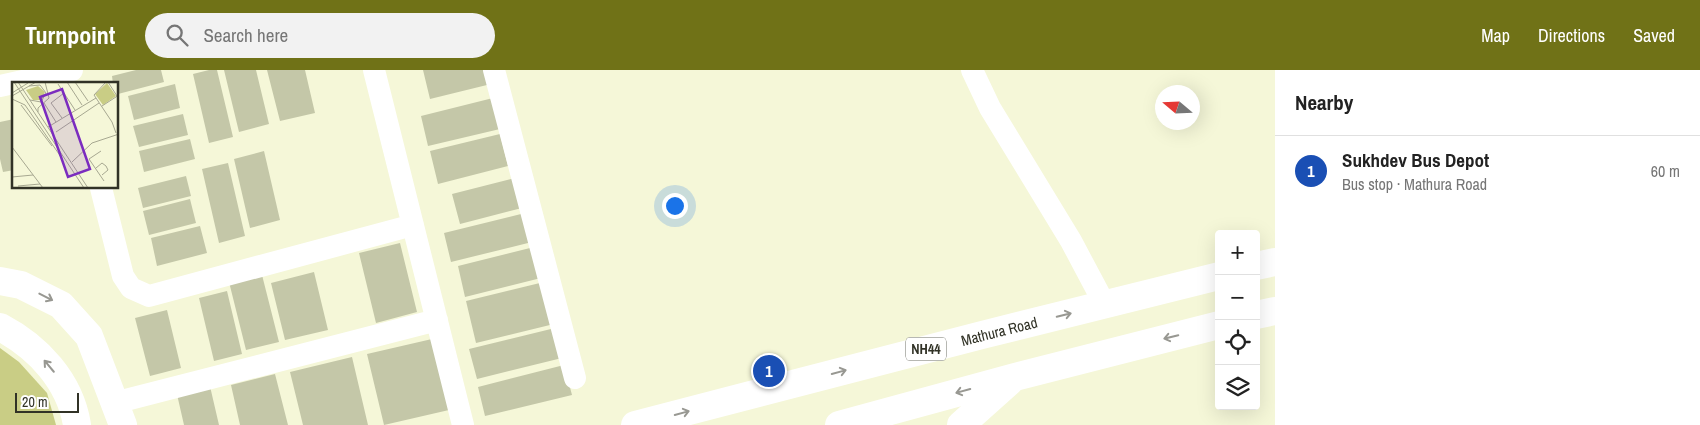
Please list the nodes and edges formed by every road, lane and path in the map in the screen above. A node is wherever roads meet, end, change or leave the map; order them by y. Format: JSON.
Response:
{"nodes":[{"id":1,"x":71,"y":70,"type":"edge"},
{"id":2,"x":374,"y":70,"type":"edge"},
{"id":3,"x":494,"y":70,"type":"edge"},
{"id":4,"x":972,"y":70,"type":"edge"},
{"id":5,"x":18,"y":82,"type":"edge"},
{"id":6,"x":101,"y":189,"type":"edge"},
{"id":7,"x":413,"y":225,"type":"junction"},
{"id":8,"x":1275,"y":262,"type":"edge"},
{"id":9,"x":1260,"y":265,"type":"edge"},
{"id":10,"x":1215,"y":277,"type":"edge"},
{"id":11,"x":0,"y":281,"type":"edge"},
{"id":12,"x":1105,"y":305,"type":"junction"},
{"id":13,"x":1275,"y":310,"type":"edge"},
{"id":14,"x":1260,"y":314,"type":"edge"},
{"id":15,"x":437,"y":320,"type":"junction"},
{"id":16,"x":1215,"y":326,"type":"edge"},
{"id":17,"x":0,"y":327,"type":"edge"},
{"id":18,"x":1015,"y":377,"type":"junction"},
{"id":19,"x":575,"y":378,"type":"dead end"},
{"id":20,"x":119,"y":414,"type":"edge"},
{"id":21,"x":77,"y":425,"type":"edge"},
{"id":22,"x":463,"y":425,"type":"edge"},
{"id":23,"x":634,"y":425,"type":"edge"},
{"id":24,"x":839,"y":425,"type":"edge"},
{"id":25,"x":961,"y":425,"type":"edge"}],
"edges":[{"from":1,"to":5,"type":"street"},
{"from":2,"to":7,"type":"street"},
{"from":3,"to":19,"type":"street"},
{"from":4,"to":12,"type":"street"},
{"from":6,"to":7,"type":"street"},
{"from":7,"to":15,"type":"street"},
{"from":8,"to":9,"type":"highway"},
{"from":10,"to":12,"type":"highway","name":"Mathura Road","number":"NH44"},
{"from":11,"to":20,"type":"highway","one_way":true},
{"from":23,"to":12,"type":"highway","name":"Mathura Road","number":"NH44","one_way":true},
{"from":13,"to":14,"type":"highway"},
{"from":15,"to":20,"type":"street"},
{"from":15,"to":22,"type":"street"},
{"from":16,"to":18,"type":"highway","one_way":true},
{"from":21,"to":17,"type":"highway","one_way":true},
{"from":18,"to":24,"type":"highway","one_way":true},
{"from":18,"to":25,"type":"highway"}]}
